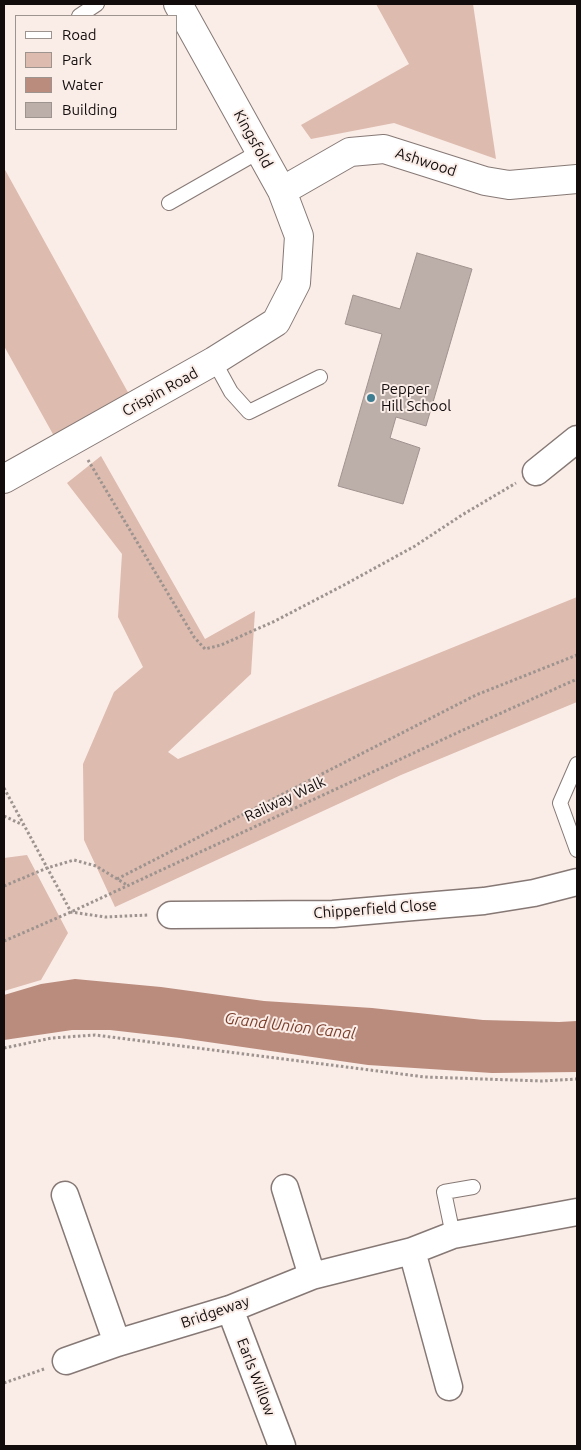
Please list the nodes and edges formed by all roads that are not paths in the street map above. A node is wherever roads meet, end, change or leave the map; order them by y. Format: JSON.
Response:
{"nodes":[{"id":1,"x":97,"y":4,"type":"edge"},
{"id":2,"x":178,"y":4,"type":"edge"},
{"id":3,"x":80,"y":15,"type":"edge"},
{"id":4,"x":260,"y":151,"type":"junction"},
{"id":5,"x":577,"y":179,"type":"edge"},
{"id":6,"x":282,"y":190,"type":"junction"},
{"id":7,"x":169,"y":204,"type":"dead end"},
{"id":8,"x":296,"y":283,"type":"joint"},
{"id":9,"x":214,"y":361,"type":"junction"},
{"id":10,"x":320,"y":377,"type":"dead end"},
{"id":11,"x":577,"y":439,"type":"edge"},
{"id":12,"x":536,"y":472,"type":"road end"},
{"id":13,"x":4,"y":479,"type":"edge"},
{"id":14,"x":577,"y":764,"type":"edge"},
{"id":15,"x":577,"y":850,"type":"edge"},
{"id":16,"x":577,"y":882,"type":"edge"},
{"id":17,"x":171,"y":915,"type":"road end"},
{"id":18,"x":472,"y":1187,"type":"dead end"},
{"id":19,"x":285,"y":1188,"type":"dead end"},
{"id":20,"x":64,"y":1195,"type":"dead end"},
{"id":21,"x":577,"y":1212,"type":"edge"},
{"id":22,"x":453,"y":1234,"type":"junction"},
{"id":23,"x":412,"y":1251,"type":"junction"},
{"id":24,"x":312,"y":1276,"type":"junction"},
{"id":25,"x":230,"y":1309,"type":"junction"},
{"id":26,"x":117,"y":1343,"type":"junction"},
{"id":27,"x":66,"y":1361,"type":"road end"},
{"id":28,"x":449,"y":1387,"type":"dead end"},
{"id":29,"x":282,"y":1446,"type":"edge"}],
"edges":[{"from":1,"to":3,"type":"lane"},
{"from":2,"to":4,"type":"street","name":"Kingsfold"},
{"from":4,"to":6,"type":"street","name":"Kingsfold"},
{"from":4,"to":7,"type":"lane"},
{"from":5,"to":6,"type":"street","name":"Ashwood"},
{"from":6,"to":8,"type":"street","name":"Kingsfold"},
{"from":8,"to":9,"type":"street","name":"Crispin Road"},
{"from":9,"to":10,"type":"lane"},
{"from":9,"to":13,"type":"street","name":"Crispin Road"},
{"from":11,"to":12,"type":"street"},
{"from":14,"to":15,"type":"lane"},
{"from":16,"to":17,"type":"street","name":"Chipperfield Close"},
{"from":18,"to":22,"type":"lane"},
{"from":19,"to":24,"type":"street"},
{"from":20,"to":26,"type":"street"},
{"from":21,"to":22,"type":"street","name":"Bridgeway"},
{"from":22,"to":23,"type":"street","name":"Bridgeway"},
{"from":23,"to":24,"type":"street","name":"Bridgeway"},
{"from":23,"to":28,"type":"street"},
{"from":24,"to":25,"type":"street","name":"Bridgeway"},
{"from":25,"to":26,"type":"street","name":"Bridgeway"},
{"from":25,"to":29,"type":"street","name":"Earls Willow"},
{"from":26,"to":27,"type":"street","name":"Bridgeway"}]}
